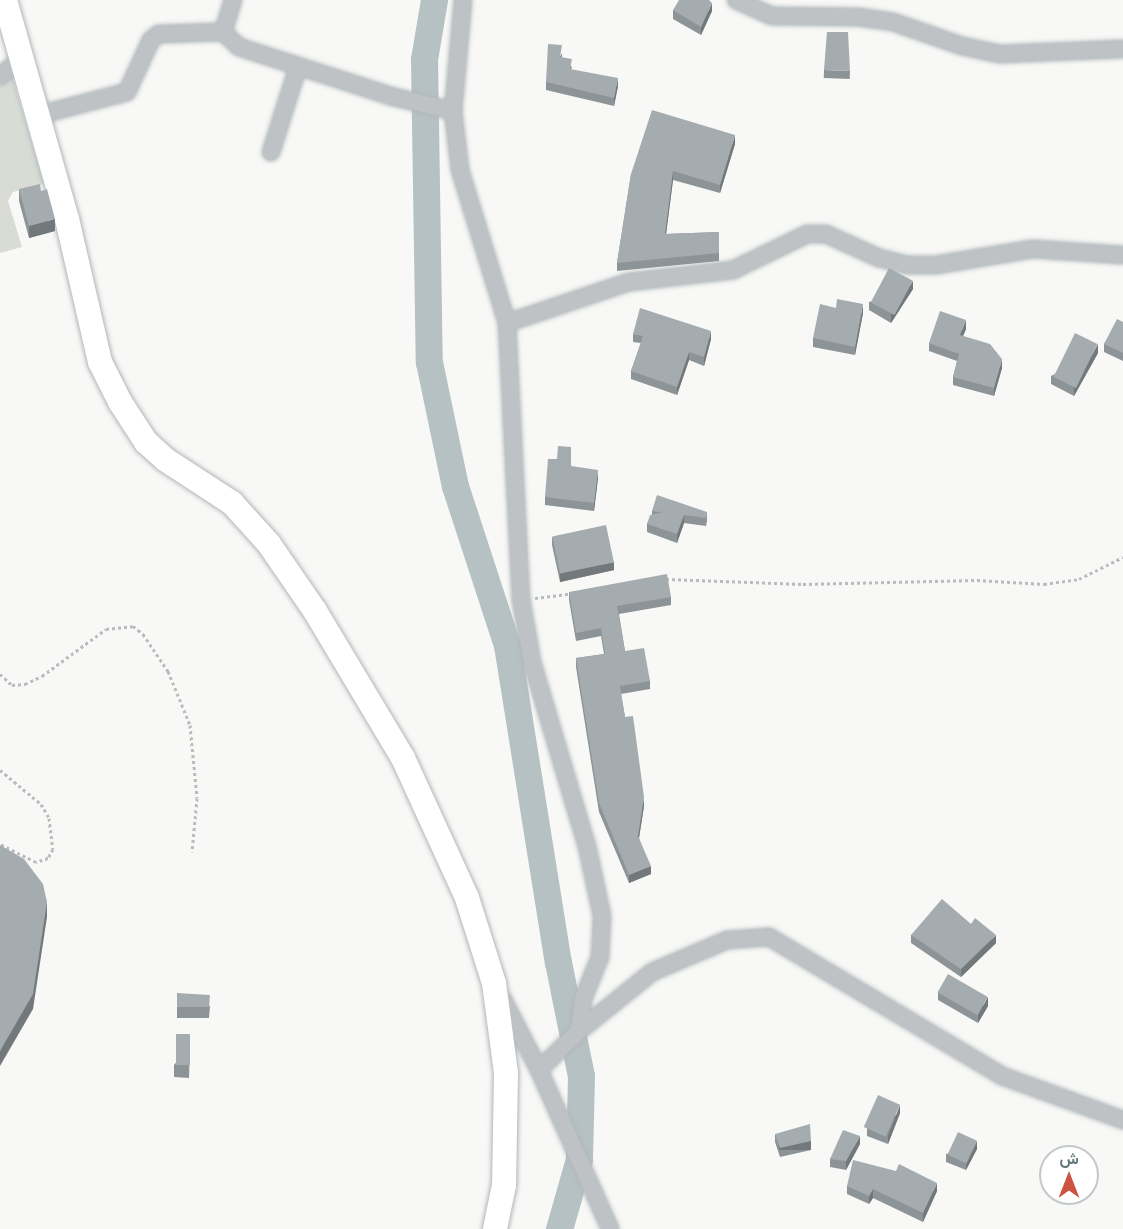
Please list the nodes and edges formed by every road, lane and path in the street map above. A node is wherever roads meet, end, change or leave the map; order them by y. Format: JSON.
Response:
{"nodes":[{"id":1,"x":5,"y":0,"type":"edge"},
{"id":2,"x":233,"y":0,"type":"edge"},
{"id":3,"x":463,"y":0,"type":"edge"},
{"id":4,"x":736,"y":0,"type":"edge"},
{"id":5,"x":223,"y":32,"type":"junction"},
{"id":6,"x":1123,"y":49,"type":"edge"},
{"id":7,"x":22,"y":58,"type":"junction"},
{"id":8,"x":298,"y":67,"type":"junction"},
{"id":9,"x":0,"y":76,"type":"edge"},
{"id":10,"x":453,"y":111,"type":"junction"},
{"id":11,"x":39,"y":115,"type":"junction"},
{"id":12,"x":271,"y":152,"type":"dead end"},
{"id":13,"x":1123,"y":255,"type":"edge"},
{"id":14,"x":507,"y":323,"type":"junction"},
{"id":15,"x":1123,"y":557,"type":"edge"},
{"id":16,"x":654,"y":580,"type":"edge"},
{"id":17,"x":579,"y":593,"type":"edge"},
{"id":18,"x":521,"y":599,"type":"junction"},
{"id":19,"x":0,"y":674,"type":"edge"},
{"id":20,"x":0,"y":770,"type":"edge"},
{"id":21,"x":0,"y":844,"type":"edge"},
{"id":22,"x":192,"y":852,"type":"dead end"},
{"id":23,"x":494,"y":983,"type":"junction"},
{"id":24,"x":579,"y":1031,"type":"junction"},
{"id":25,"x":539,"y":1070,"type":"junction"},
{"id":26,"x":1123,"y":1120,"type":"edge"},
{"id":27,"x":495,"y":1229,"type":"edge"},
{"id":28,"x":610,"y":1229,"type":"edge"}],
"edges":[{"from":1,"to":7,"type":"street"},
{"from":2,"to":5,"type":"street"},
{"from":3,"to":10,"type":"street"},
{"from":4,"to":6,"type":"street"},
{"from":5,"to":8,"type":"street"},
{"from":5,"to":11,"type":"street"},
{"from":7,"to":9,"type":"street"},
{"from":7,"to":11,"type":"street"},
{"from":8,"to":10,"type":"street"},
{"from":8,"to":12,"type":"street"},
{"from":10,"to":14,"type":"street"},
{"from":11,"to":23,"type":"street"},
{"from":13,"to":14,"type":"street"},
{"from":14,"to":18,"type":"street"},
{"from":15,"to":16,"type":"path"},
{"from":17,"to":18,"type":"path"},
{"from":18,"to":24,"type":"street"},
{"from":19,"to":22,"type":"path"},
{"from":20,"to":21,"type":"path"},
{"from":23,"to":25,"type":"street"},
{"from":23,"to":27,"type":"street"},
{"from":24,"to":25,"type":"street"},
{"from":24,"to":26,"type":"street"},
{"from":25,"to":28,"type":"street"}]}
